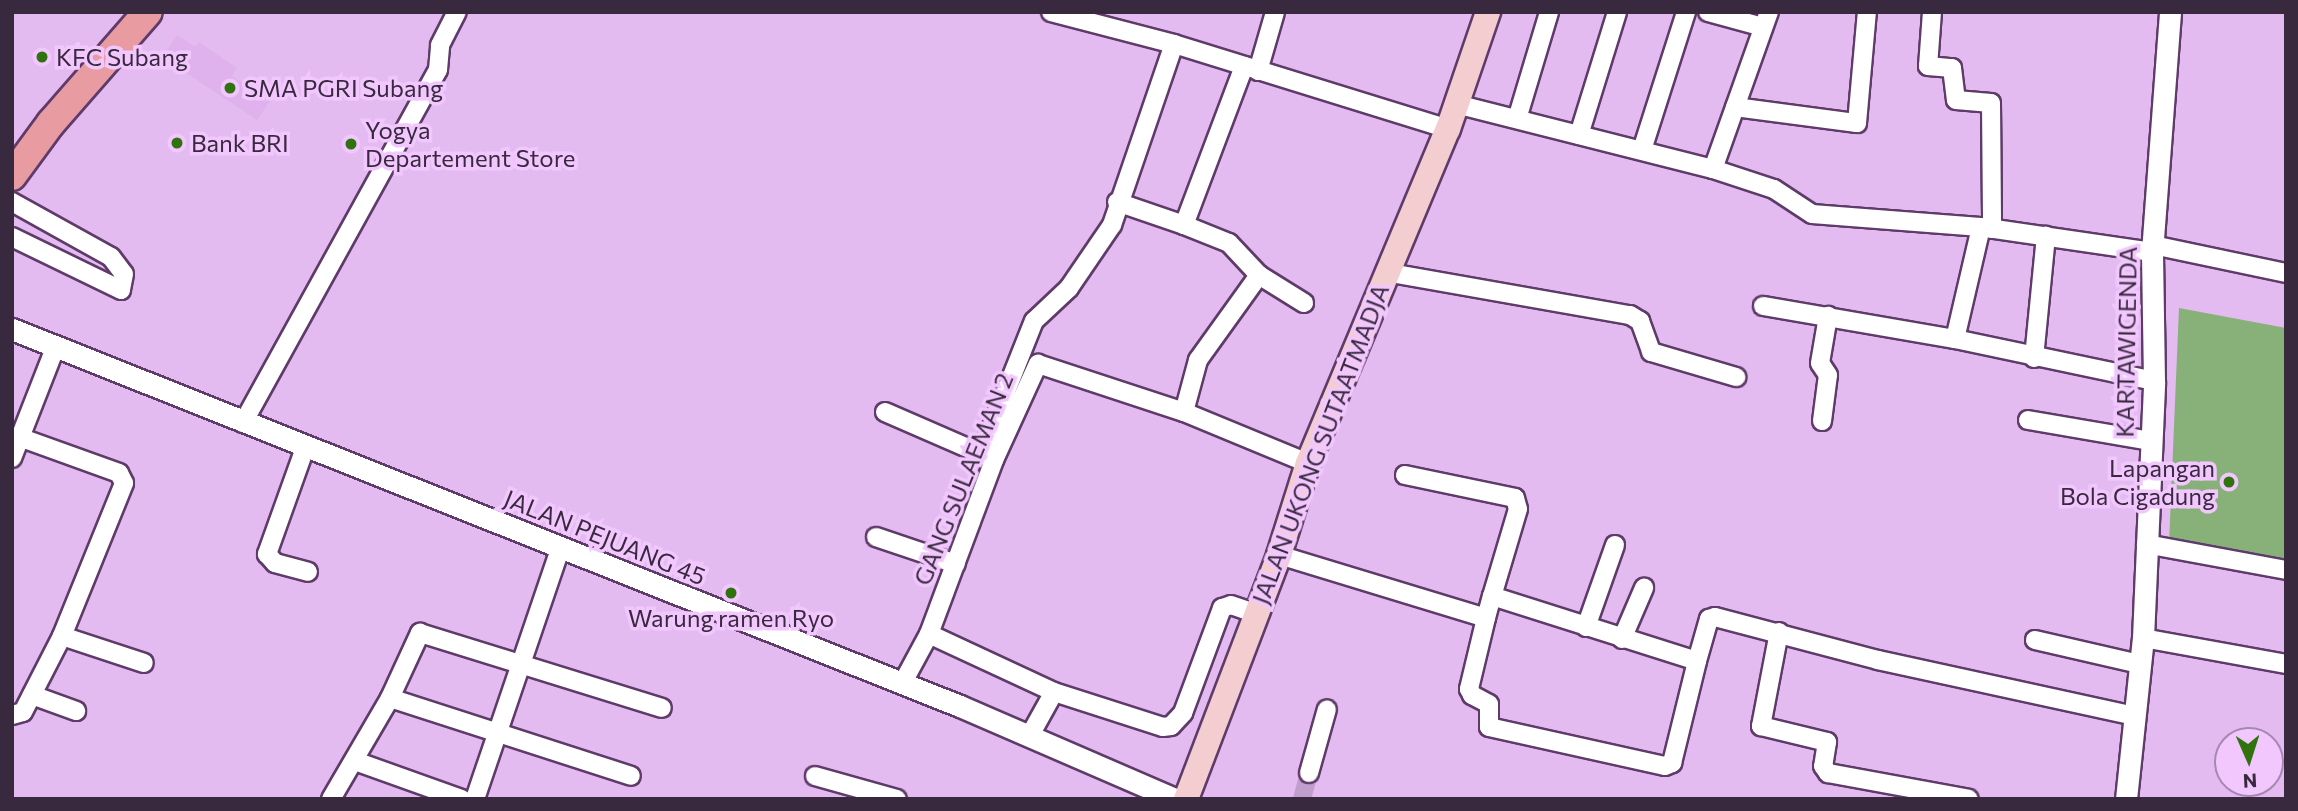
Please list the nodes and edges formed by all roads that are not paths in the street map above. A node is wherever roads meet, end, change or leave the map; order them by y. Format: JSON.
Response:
{"nodes":[{"id":1,"x":148,"y":12,"type":"edge"},
{"id":2,"x":457,"y":12,"type":"edge"},
{"id":3,"x":1051,"y":12,"type":"edge"},
{"id":4,"x":1275,"y":12,"type":"edge"},
{"id":5,"x":1489,"y":12,"type":"edge"},
{"id":6,"x":1549,"y":12,"type":"edge"},
{"id":7,"x":1617,"y":12,"type":"edge"},
{"id":8,"x":1686,"y":12,"type":"edge"},
{"id":9,"x":1709,"y":12,"type":"edge"},
{"id":10,"x":1867,"y":12,"type":"edge"},
{"id":11,"x":1933,"y":12,"type":"edge"},
{"id":12,"x":2170,"y":12,"type":"edge"},
{"id":13,"x":1108,"y":19,"type":"edge"},
{"id":14,"x":1766,"y":20,"type":"edge"},
{"id":15,"x":1174,"y":44,"type":"junction"},
{"id":16,"x":1251,"y":68,"type":"junction"},
{"id":17,"x":1456,"y":104,"type":"junction"},
{"id":18,"x":1735,"y":107,"type":"junction"},
{"id":19,"x":1517,"y":119,"type":"junction"},
{"id":20,"x":1448,"y":129,"type":"junction"},
{"id":21,"x":1579,"y":135,"type":"junction"},
{"id":22,"x":1642,"y":150,"type":"junction"},
{"id":23,"x":1713,"y":169,"type":"junction"},
{"id":24,"x":12,"y":176,"type":"edge"},
{"id":25,"x":12,"y":202,"type":"edge"},
{"id":26,"x":1117,"y":202,"type":"junction"},
{"id":27,"x":1185,"y":225,"type":"junction"},
{"id":28,"x":1986,"y":228,"type":"junction"},
{"id":29,"x":2046,"y":236,"type":"junction"},
{"id":30,"x":12,"y":237,"type":"edge"},
{"id":31,"x":2152,"y":248,"type":"junction"},
{"id":32,"x":1385,"y":272,"type":"junction"},
{"id":33,"x":2286,"y":273,"type":"edge"},
{"id":34,"x":1259,"y":275,"type":"junction"},
{"id":35,"x":1304,"y":303,"type":"dead end"},
{"id":36,"x":1763,"y":306,"type":"dead end"},
{"id":37,"x":1828,"y":316,"type":"junction"},
{"id":38,"x":12,"y":329,"type":"edge"},
{"id":39,"x":1955,"y":339,"type":"junction"},
{"id":40,"x":56,"y":346,"type":"junction"},
{"id":41,"x":2034,"y":358,"type":"junction"},
{"id":42,"x":1736,"y":377,"type":"dead end"},
{"id":43,"x":2154,"y":381,"type":"junction"},
{"id":44,"x":885,"y":412,"type":"dead end"},
{"id":45,"x":1184,"y":412,"type":"junction"},
{"id":46,"x":2028,"y":420,"type":"dead end"},
{"id":47,"x":1822,"y":421,"type":"dead end"},
{"id":48,"x":243,"y":423,"type":"junction"},
{"id":49,"x":22,"y":438,"type":"junction"},
{"id":50,"x":2151,"y":441,"type":"junction"},
{"id":51,"x":305,"y":448,"type":"junction"},
{"id":52,"x":13,"y":457,"type":"edge"},
{"id":53,"x":988,"y":457,"type":"junction"},
{"id":54,"x":1308,"y":463,"type":"junction"},
{"id":55,"x":1405,"y":475,"type":"dead end"},
{"id":56,"x":876,"y":537,"type":"dead end"},
{"id":57,"x":2146,"y":544,"type":"junction"},
{"id":58,"x":1615,"y":545,"type":"dead end"},
{"id":59,"x":561,"y":547,"type":"junction"},
{"id":60,"x":1279,"y":555,"type":"junction"},
{"id":61,"x":956,"y":564,"type":"junction"},
{"id":62,"x":2286,"y":570,"type":"edge"},
{"id":63,"x":308,"y":572,"type":"dead end"},
{"id":64,"x":1644,"y":588,"type":"dead end"},
{"id":65,"x":1492,"y":596,"type":"junction"},
{"id":66,"x":1256,"y":614,"type":"junction"},
{"id":67,"x":1486,"y":618,"type":"junction"},
{"id":68,"x":1586,"y":627,"type":"junction"},
{"id":69,"x":1779,"y":632,"type":"junction"},
{"id":70,"x":929,"y":634,"type":"junction"},
{"id":71,"x":62,"y":636,"type":"junction"},
{"id":72,"x":2143,"y":638,"type":"junction"},
{"id":73,"x":1622,"y":639,"type":"junction"},
{"id":74,"x":2035,"y":639,"type":"dead end"},
{"id":75,"x":1694,"y":660,"type":"junction"},
{"id":76,"x":144,"y":663,"type":"dead end"},
{"id":77,"x":523,"y":664,"type":"junction"},
{"id":78,"x":2139,"y":664,"type":"junction"},
{"id":79,"x":2286,"y":664,"type":"edge"},
{"id":80,"x":902,"y":684,"type":"junction"},
{"id":81,"x":1054,"y":692,"type":"junction"},
{"id":82,"x":32,"y":695,"type":"junction"},
{"id":83,"x":390,"y":698,"type":"junction"},
{"id":84,"x":662,"y":708,"type":"dead end"},
{"id":85,"x":1328,"y":709,"type":"dead end"},
{"id":86,"x":76,"y":711,"type":"dead end"},
{"id":87,"x":12,"y":715,"type":"edge"},
{"id":88,"x":2134,"y":716,"type":"junction"},
{"id":89,"x":496,"y":733,"type":"junction"},
{"id":90,"x":1028,"y":737,"type":"junction"},
{"id":91,"x":355,"y":761,"type":"junction"},
{"id":92,"x":1309,"y":773,"type":"tunnel mouth"},
{"id":93,"x":631,"y":776,"type":"dead end"},
{"id":94,"x":815,"y":776,"type":"dead end"},
{"id":95,"x":849,"y":792,"type":"edge"},
{"id":96,"x":331,"y":799,"type":"edge"},
{"id":97,"x":461,"y":799,"type":"edge"},
{"id":98,"x":475,"y":799,"type":"edge"},
{"id":99,"x":897,"y":799,"type":"edge"},
{"id":100,"x":1175,"y":799,"type":"edge"},
{"id":101,"x":1186,"y":799,"type":"edge"},
{"id":102,"x":1969,"y":799,"type":"edge"},
{"id":103,"x":2126,"y":799,"type":"edge"}],
"edges":[{"from":1,"to":24,"type":"main road"},
{"from":2,"to":48,"type":"street"},
{"from":3,"to":13,"type":"street"},
{"from":4,"to":16,"type":"street"},
{"from":5,"to":17,"type":"main road","name":"JALAN UKONG SUTAATMADJA"},
{"from":6,"to":19,"type":"street"},
{"from":7,"to":21,"type":"street"},
{"from":8,"to":22,"type":"street"},
{"from":9,"to":14,"type":"street"},
{"from":10,"to":18,"type":"street"},
{"from":11,"to":28,"type":"street"},
{"from":12,"to":31,"type":"street","name":"KARTAWIGENDA"},
{"from":13,"to":15,"type":"street"},
{"from":14,"to":18,"type":"street"},
{"from":15,"to":16,"type":"street"},
{"from":15,"to":26,"type":"street"},
{"from":16,"to":20,"type":"street"},
{"from":16,"to":27,"type":"street"},
{"from":17,"to":19,"type":"street"},
{"from":17,"to":20,"type":"main road","name":"JALAN UKONG SUTAATMADJA"},
{"from":18,"to":23,"type":"street"},
{"from":19,"to":21,"type":"street"},
{"from":20,"to":32,"type":"main road","name":"JALAN UKONG SUTAATMADJA"},
{"from":21,"to":22,"type":"street"},
{"from":22,"to":23,"type":"street"},
{"from":23,"to":28,"type":"street"},
{"from":25,"to":30,"type":"street"},
{"from":26,"to":27,"type":"street"},
{"from":26,"to":53,"type":"street"},
{"from":27,"to":34,"type":"street"},
{"from":28,"to":29,"type":"street"},
{"from":28,"to":39,"type":"street"},
{"from":29,"to":31,"type":"street"},
{"from":29,"to":41,"type":"street"},
{"from":31,"to":33,"type":"street"},
{"from":31,"to":43,"type":"street","name":"KARTAWIGENDA"},
{"from":32,"to":42,"type":"street"},
{"from":32,"to":54,"type":"main road","name":"JALAN UKONG SUTAATMADJA"},
{"from":34,"to":35,"type":"street"},
{"from":34,"to":45,"type":"street"},
{"from":36,"to":37,"type":"street"},
{"from":37,"to":39,"type":"street"},
{"from":37,"to":47,"type":"street"},
{"from":38,"to":40,"type":"street","name":"JALAN PEJUANG 45"},
{"from":39,"to":41,"type":"street"},
{"from":40,"to":48,"type":"street","name":"JALAN PEJUANG 45"},
{"from":40,"to":49,"type":"street"},
{"from":41,"to":43,"type":"street"},
{"from":43,"to":50,"type":"street","name":"KARTAWIGENDA"},
{"from":44,"to":53,"type":"street"},
{"from":45,"to":53,"type":"street","name":"GANG SULAEMAN 2"},
{"from":45,"to":54,"type":"street","name":"GANG SULAEMAN 2"},
{"from":46,"to":50,"type":"street"},
{"from":48,"to":51,"type":"street","name":"JALAN PEJUANG 45"},
{"from":49,"to":52,"type":"street"},
{"from":49,"to":71,"type":"street"},
{"from":50,"to":57,"type":"street","name":"KARTAWIGENDA"},
{"from":51,"to":59,"type":"street","name":"JALAN PEJUANG 45"},
{"from":51,"to":63,"type":"street"},
{"from":53,"to":61,"type":"street","name":"GANG SULAEMAN 2"},
{"from":54,"to":60,"type":"main road","name":"JALAN UKONG SUTAATMADJA"},
{"from":55,"to":65,"type":"street"},
{"from":56,"to":61,"type":"street"},
{"from":57,"to":62,"type":"street"},
{"from":57,"to":72,"type":"street","name":"KARTAWIGENDA"},
{"from":58,"to":68,"type":"street"},
{"from":59,"to":77,"type":"street"},
{"from":59,"to":80,"type":"street","name":"JALAN PEJUANG 45"},
{"from":60,"to":66,"type":"main road","name":"JALAN UKONG SUTAATMADJA"},
{"from":60,"to":67,"type":"street"},
{"from":61,"to":70,"type":"street","name":"GANG SULAEMAN 2"},
{"from":64,"to":73,"type":"street"},
{"from":65,"to":67,"type":"street"},
{"from":65,"to":68,"type":"street"},
{"from":66,"to":81,"type":"street"},
{"from":66,"to":101,"type":"main road","name":"JALAN UKONG SUTAATMADJA"},
{"from":67,"to":75,"type":"street"},
{"from":68,"to":73,"type":"street"},
{"from":69,"to":75,"type":"street"},
{"from":69,"to":88,"type":"street"},
{"from":69,"to":102,"type":"street"},
{"from":70,"to":80,"type":"street","name":"GANG SULAEMAN 2"},
{"from":70,"to":81,"type":"street"},
{"from":71,"to":76,"type":"street"},
{"from":71,"to":82,"type":"street"},
{"from":72,"to":78,"type":"street","name":"KARTAWIGENDA"},
{"from":72,"to":79,"type":"street"},
{"from":73,"to":75,"type":"street"},
{"from":74,"to":78,"type":"street"},
{"from":77,"to":83,"type":"street"},
{"from":77,"to":84,"type":"street"},
{"from":77,"to":89,"type":"street"},
{"from":78,"to":88,"type":"street","name":"KARTAWIGENDA"},
{"from":80,"to":90,"type":"street","name":"JALAN PEJUANG 45"},
{"from":81,"to":90,"type":"street"},
{"from":82,"to":86,"type":"street"},
{"from":82,"to":87,"type":"street"},
{"from":83,"to":89,"type":"street"},
{"from":83,"to":91,"type":"street"},
{"from":85,"to":92,"type":"street"},
{"from":88,"to":103,"type":"street","name":"KARTAWIGENDA"},
{"from":89,"to":93,"type":"street"},
{"from":89,"to":98,"type":"street"},
{"from":90,"to":100,"type":"street","name":"JALAN PEJUANG 45"},
{"from":91,"to":96,"type":"street"},
{"from":91,"to":97,"type":"street"},
{"from":94,"to":95,"type":"street"},
{"from":95,"to":99,"type":"street"}]}
